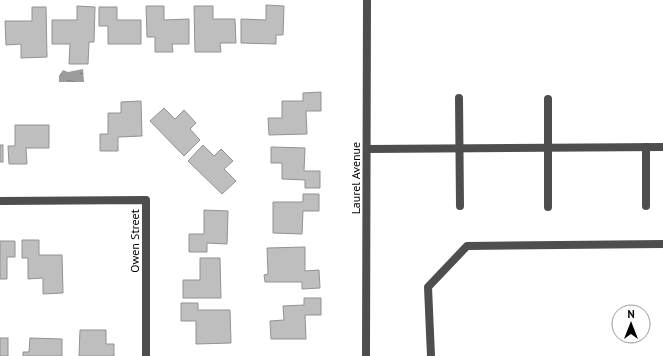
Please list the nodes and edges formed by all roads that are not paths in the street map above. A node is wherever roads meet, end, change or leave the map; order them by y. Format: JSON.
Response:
{"nodes":[{"id":1,"x":367,"y":0,"type":"edge"},
{"id":2,"x":459,"y":98,"type":"dead end"},
{"id":3,"x":548,"y":99,"type":"dead end"},
{"id":4,"x":646,"y":147,"type":"junction"},
{"id":5,"x":663,"y":147,"type":"edge"},
{"id":6,"x":459,"y":148,"type":"junction"},
{"id":7,"x":549,"y":148,"type":"junction"},
{"id":8,"x":367,"y":149,"type":"junction"},
{"id":9,"x":0,"y":201,"type":"edge"},
{"id":10,"x":460,"y":206,"type":"dead end"},
{"id":11,"x":646,"y":206,"type":"dead end"},
{"id":12,"x":548,"y":207,"type":"dead end"},
{"id":13,"x":663,"y":244,"type":"edge"},
{"id":14,"x":146,"y":356,"type":"edge"},
{"id":15,"x":366,"y":356,"type":"edge"},
{"id":16,"x":430,"y":356,"type":"edge"}],
"edges":[{"from":1,"to":8,"type":"street","name":"Laurel Avenue"},
{"from":2,"to":6,"type":"street"},
{"from":3,"to":7,"type":"street"},
{"from":4,"to":5,"type":"street"},
{"from":4,"to":7,"type":"street"},
{"from":4,"to":11,"type":"street"},
{"from":6,"to":7,"type":"street"},
{"from":6,"to":8,"type":"street"},
{"from":6,"to":10,"type":"street"},
{"from":7,"to":12,"type":"street"},
{"from":8,"to":15,"type":"street","name":"Laurel Avenue"},
{"from":9,"to":14,"type":"street","name":"Owen Street"},
{"from":13,"to":16,"type":"street"}]}
